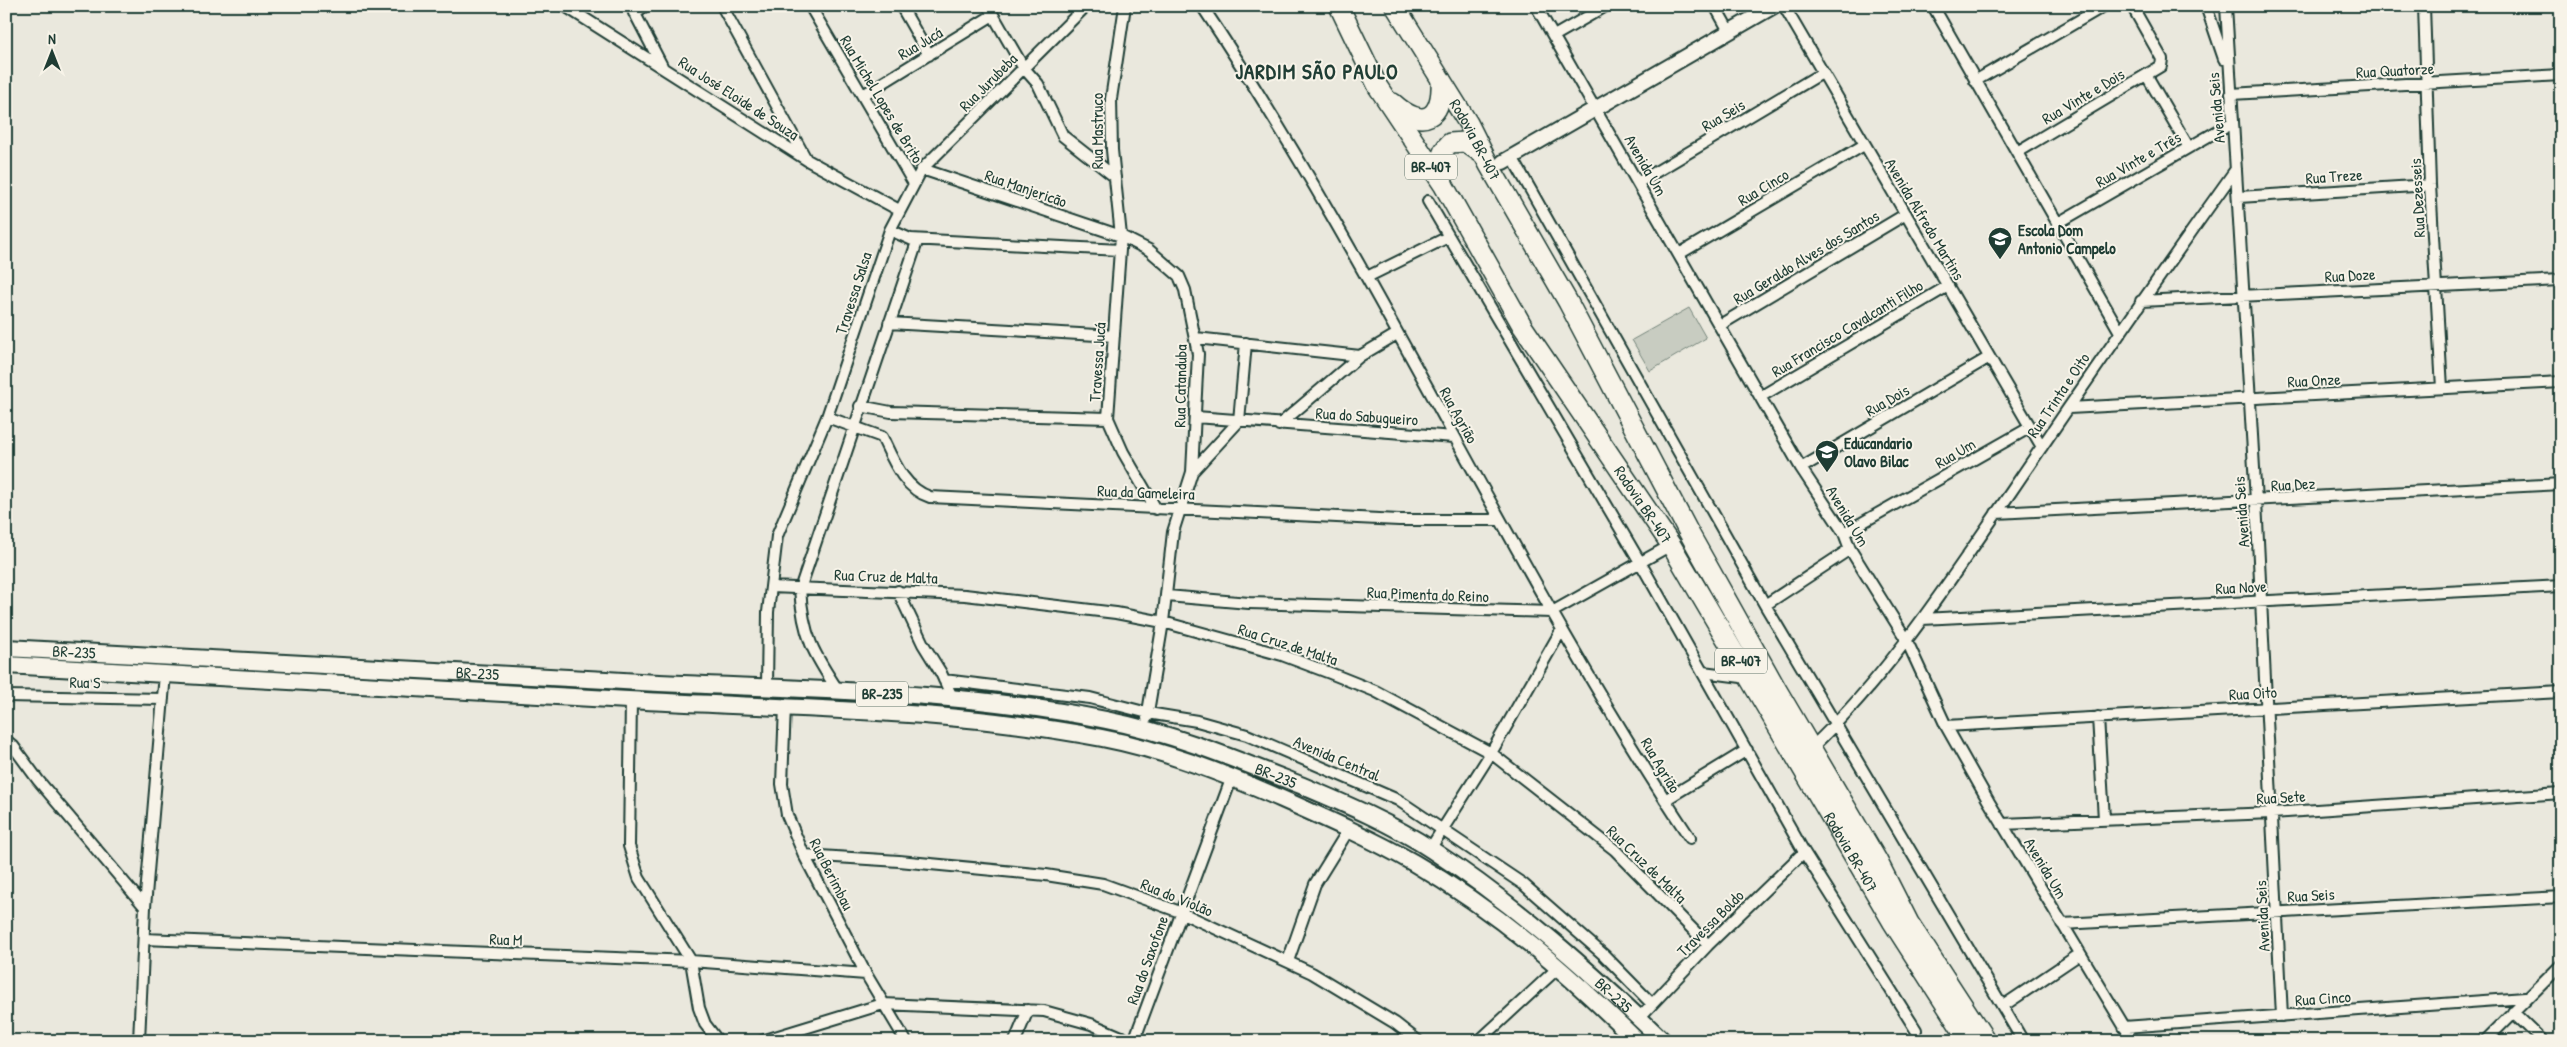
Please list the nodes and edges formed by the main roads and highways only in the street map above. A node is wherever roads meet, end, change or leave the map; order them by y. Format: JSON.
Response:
{"nodes":[{"id":1,"x":1339,"y":6,"type":"edge"},
{"id":2,"x":1395,"y":6,"type":"edge"},
{"id":3,"x":1441,"y":80,"type":"junction"},
{"id":4,"x":1378,"y":87,"type":"junction"},
{"id":5,"x":1484,"y":154,"type":"junction"},
{"id":6,"x":1444,"y":186,"type":"junction"},
{"id":7,"x":6,"y":648,"type":"edge"},
{"id":8,"x":6,"y":665,"type":"edge"},
{"id":9,"x":1106,"y":720,"type":"junction"},
{"id":10,"x":1104,"y":738,"type":"junction"},
{"id":11,"x":1637,"y":1041,"type":"edge"},
{"id":12,"x":1663,"y":1041,"type":"edge"},
{"id":13,"x":1969,"y":1041,"type":"edge"},
{"id":14,"x":1986,"y":1041,"type":"edge"}],
"edges":[{"from":1,"to":4,"type":"highway","name":"Rodovia BR-407","number":"BR-407"},
{"from":2,"to":3,"type":"highway","name":"Rodovia BR-407","number":"BR-407"},
{"from":3,"to":4,"type":"highway"},
{"from":3,"to":5,"type":"highway","name":"Rodovia BR-407","number":"BR-407"},
{"from":4,"to":6,"type":"highway","name":"Rodovia BR-407","number":"BR-407"},
{"from":5,"to":6,"type":"highway"},
{"from":5,"to":14,"type":"highway","name":"Rodovia BR-407","number":"BR-407"},
{"from":6,"to":13,"type":"highway","name":"Rodovia BR-407","number":"BR-407"},
{"from":7,"to":9,"type":"main road","name":"BR-235","number":"BR-235"},
{"from":8,"to":10,"type":"main road","name":"BR-235","number":"BR-235"},
{"from":9,"to":10,"type":"main road"},
{"from":9,"to":12,"type":"main road","name":"BR-235","number":"BR-235"},
{"from":10,"to":11,"type":"main road","name":"BR-235","number":"BR-235"}]}
